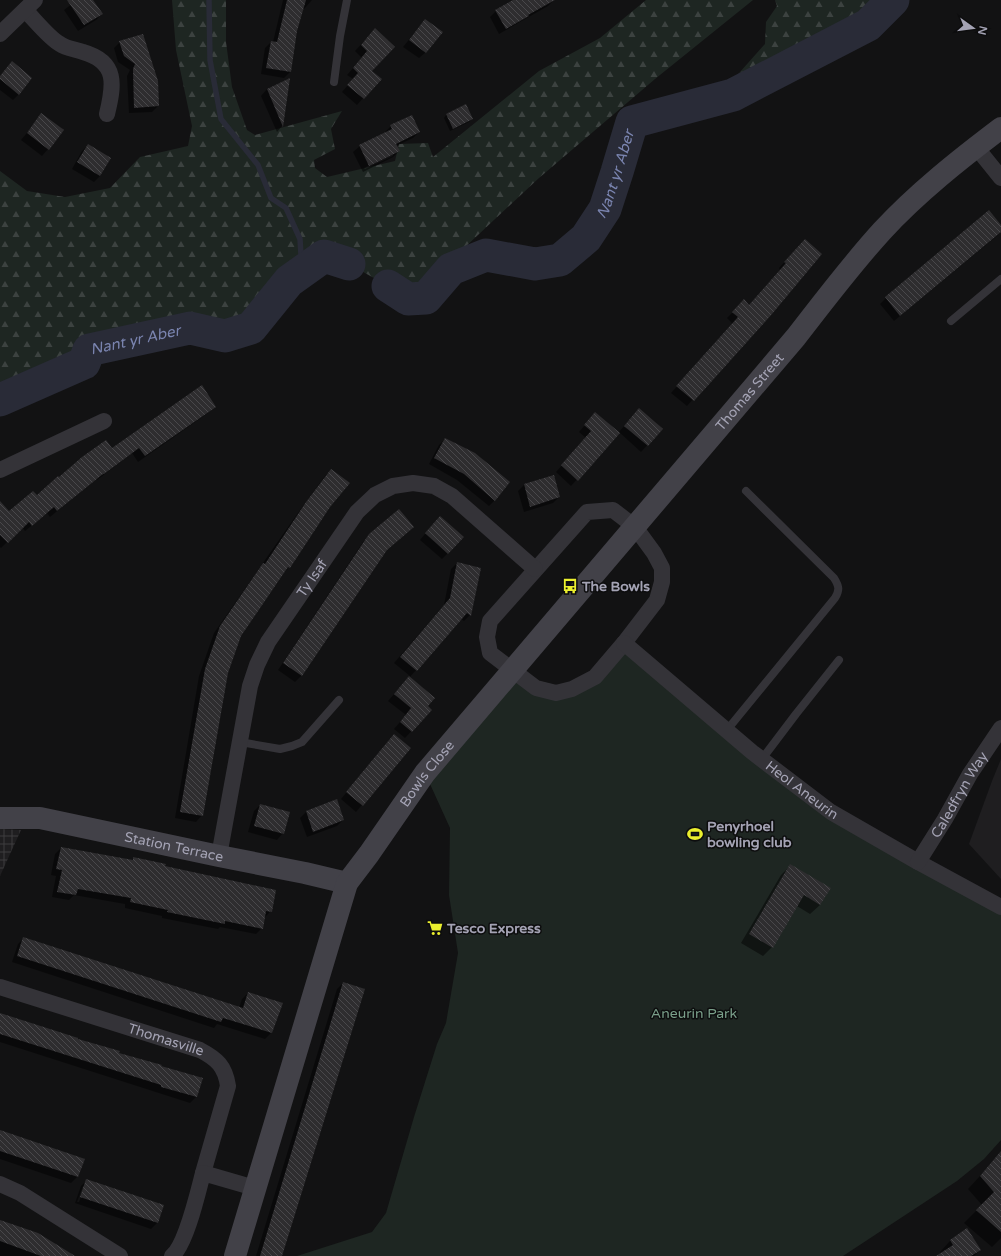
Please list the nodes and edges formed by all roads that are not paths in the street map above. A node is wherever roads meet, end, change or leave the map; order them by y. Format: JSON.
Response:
{"nodes":[{"id":1,"x":347,"y":0,"type":"edge"},
{"id":2,"x":30,"y":5,"type":"edge"},
{"id":3,"x":0,"y":34,"type":"edge"},
{"id":4,"x":334,"y":82,"type":"dead end"},
{"id":5,"x":107,"y":114,"type":"dead end"},
{"id":6,"x":1001,"y":128,"type":"edge"},
{"id":7,"x":976,"y":147,"type":"junction"},
{"id":8,"x":1001,"y":178,"type":"edge"},
{"id":9,"x":1001,"y":279,"type":"edge"},
{"id":10,"x":951,"y":321,"type":"dead end"},
{"id":11,"x":104,"y":421,"type":"dead end"},
{"id":12,"x":0,"y":470,"type":"edge"},
{"id":13,"x":746,"y":491,"type":"dead end"},
{"id":14,"x":635,"y":528,"type":"junction"},
{"id":15,"x":535,"y":569,"type":"junction"},
{"id":16,"x":624,"y":643,"type":"junction"},
{"id":17,"x":839,"y":660,"type":"dead end"},
{"id":18,"x":513,"y":670,"type":"junction"},
{"id":19,"x":339,"y":700,"type":"dead end"},
{"id":20,"x":1001,"y":728,"type":"edge"},
{"id":21,"x":727,"y":730,"type":"junction"},
{"id":22,"x":240,"y":742,"type":"junction"},
{"id":23,"x":762,"y":759,"type":"junction"},
{"id":24,"x":0,"y":818,"type":"edge"},
{"id":25,"x":219,"y":856,"type":"junction"},
{"id":26,"x":918,"y":862,"type":"junction"},
{"id":27,"x":347,"y":883,"type":"junction"},
{"id":28,"x":1001,"y":907,"type":"edge"},
{"id":29,"x":0,"y":987,"type":"edge"},
{"id":30,"x":203,"y":1173,"type":"junction"},
{"id":31,"x":0,"y":1184,"type":"edge"},
{"id":32,"x":255,"y":1188,"type":"junction"},
{"id":33,"x":120,"y":1256,"type":"edge"},
{"id":34,"x":172,"y":1256,"type":"edge"},
{"id":35,"x":235,"y":1256,"type":"edge"}],
"edges":[{"from":1,"to":4,"type":"lane"},
{"from":2,"to":3,"type":"street"},
{"from":2,"to":5,"type":"street"},
{"from":6,"to":7,"type":"main road","name":"Thomas Street"},
{"from":7,"to":8,"type":"street"},
{"from":7,"to":14,"type":"main road","name":"Thomas Street"},
{"from":9,"to":10,"type":"lane"},
{"from":11,"to":12,"type":"street"},
{"from":13,"to":21,"type":"lane"},
{"from":14,"to":15,"type":"street"},
{"from":14,"to":16,"type":"street"},
{"from":14,"to":18,"type":"main road","name":"Thomas Street"},
{"from":15,"to":18,"type":"street"},
{"from":15,"to":22,"type":"street","name":"Ty Isaf"},
{"from":16,"to":18,"type":"street"},
{"from":16,"to":21,"type":"street","name":"Heol Aneurin"},
{"from":17,"to":23,"type":"lane"},
{"from":18,"to":27,"type":"main road","name":"Bowls Close"},
{"from":19,"to":22,"type":"lane"},
{"from":20,"to":26,"type":"street","name":"Caledfryn Way"},
{"from":21,"to":23,"type":"street","name":"Heol Aneurin"},
{"from":22,"to":25,"type":"street","name":"Ty Isaf"},
{"from":23,"to":26,"type":"street","name":"Heol Aneurin"},
{"from":24,"to":25,"type":"main road","name":"Station Terrace"},
{"from":25,"to":27,"type":"main road","name":"Station Terrace"},
{"from":26,"to":28,"type":"street","name":"Heol Aneurin"},
{"from":27,"to":32,"type":"main road"},
{"from":29,"to":30,"type":"street","name":"Thomasville"},
{"from":30,"to":32,"type":"street"},
{"from":30,"to":34,"type":"street","name":"Thomasville"},
{"from":31,"to":33,"type":"street"},
{"from":32,"to":35,"type":"main road"}]}
